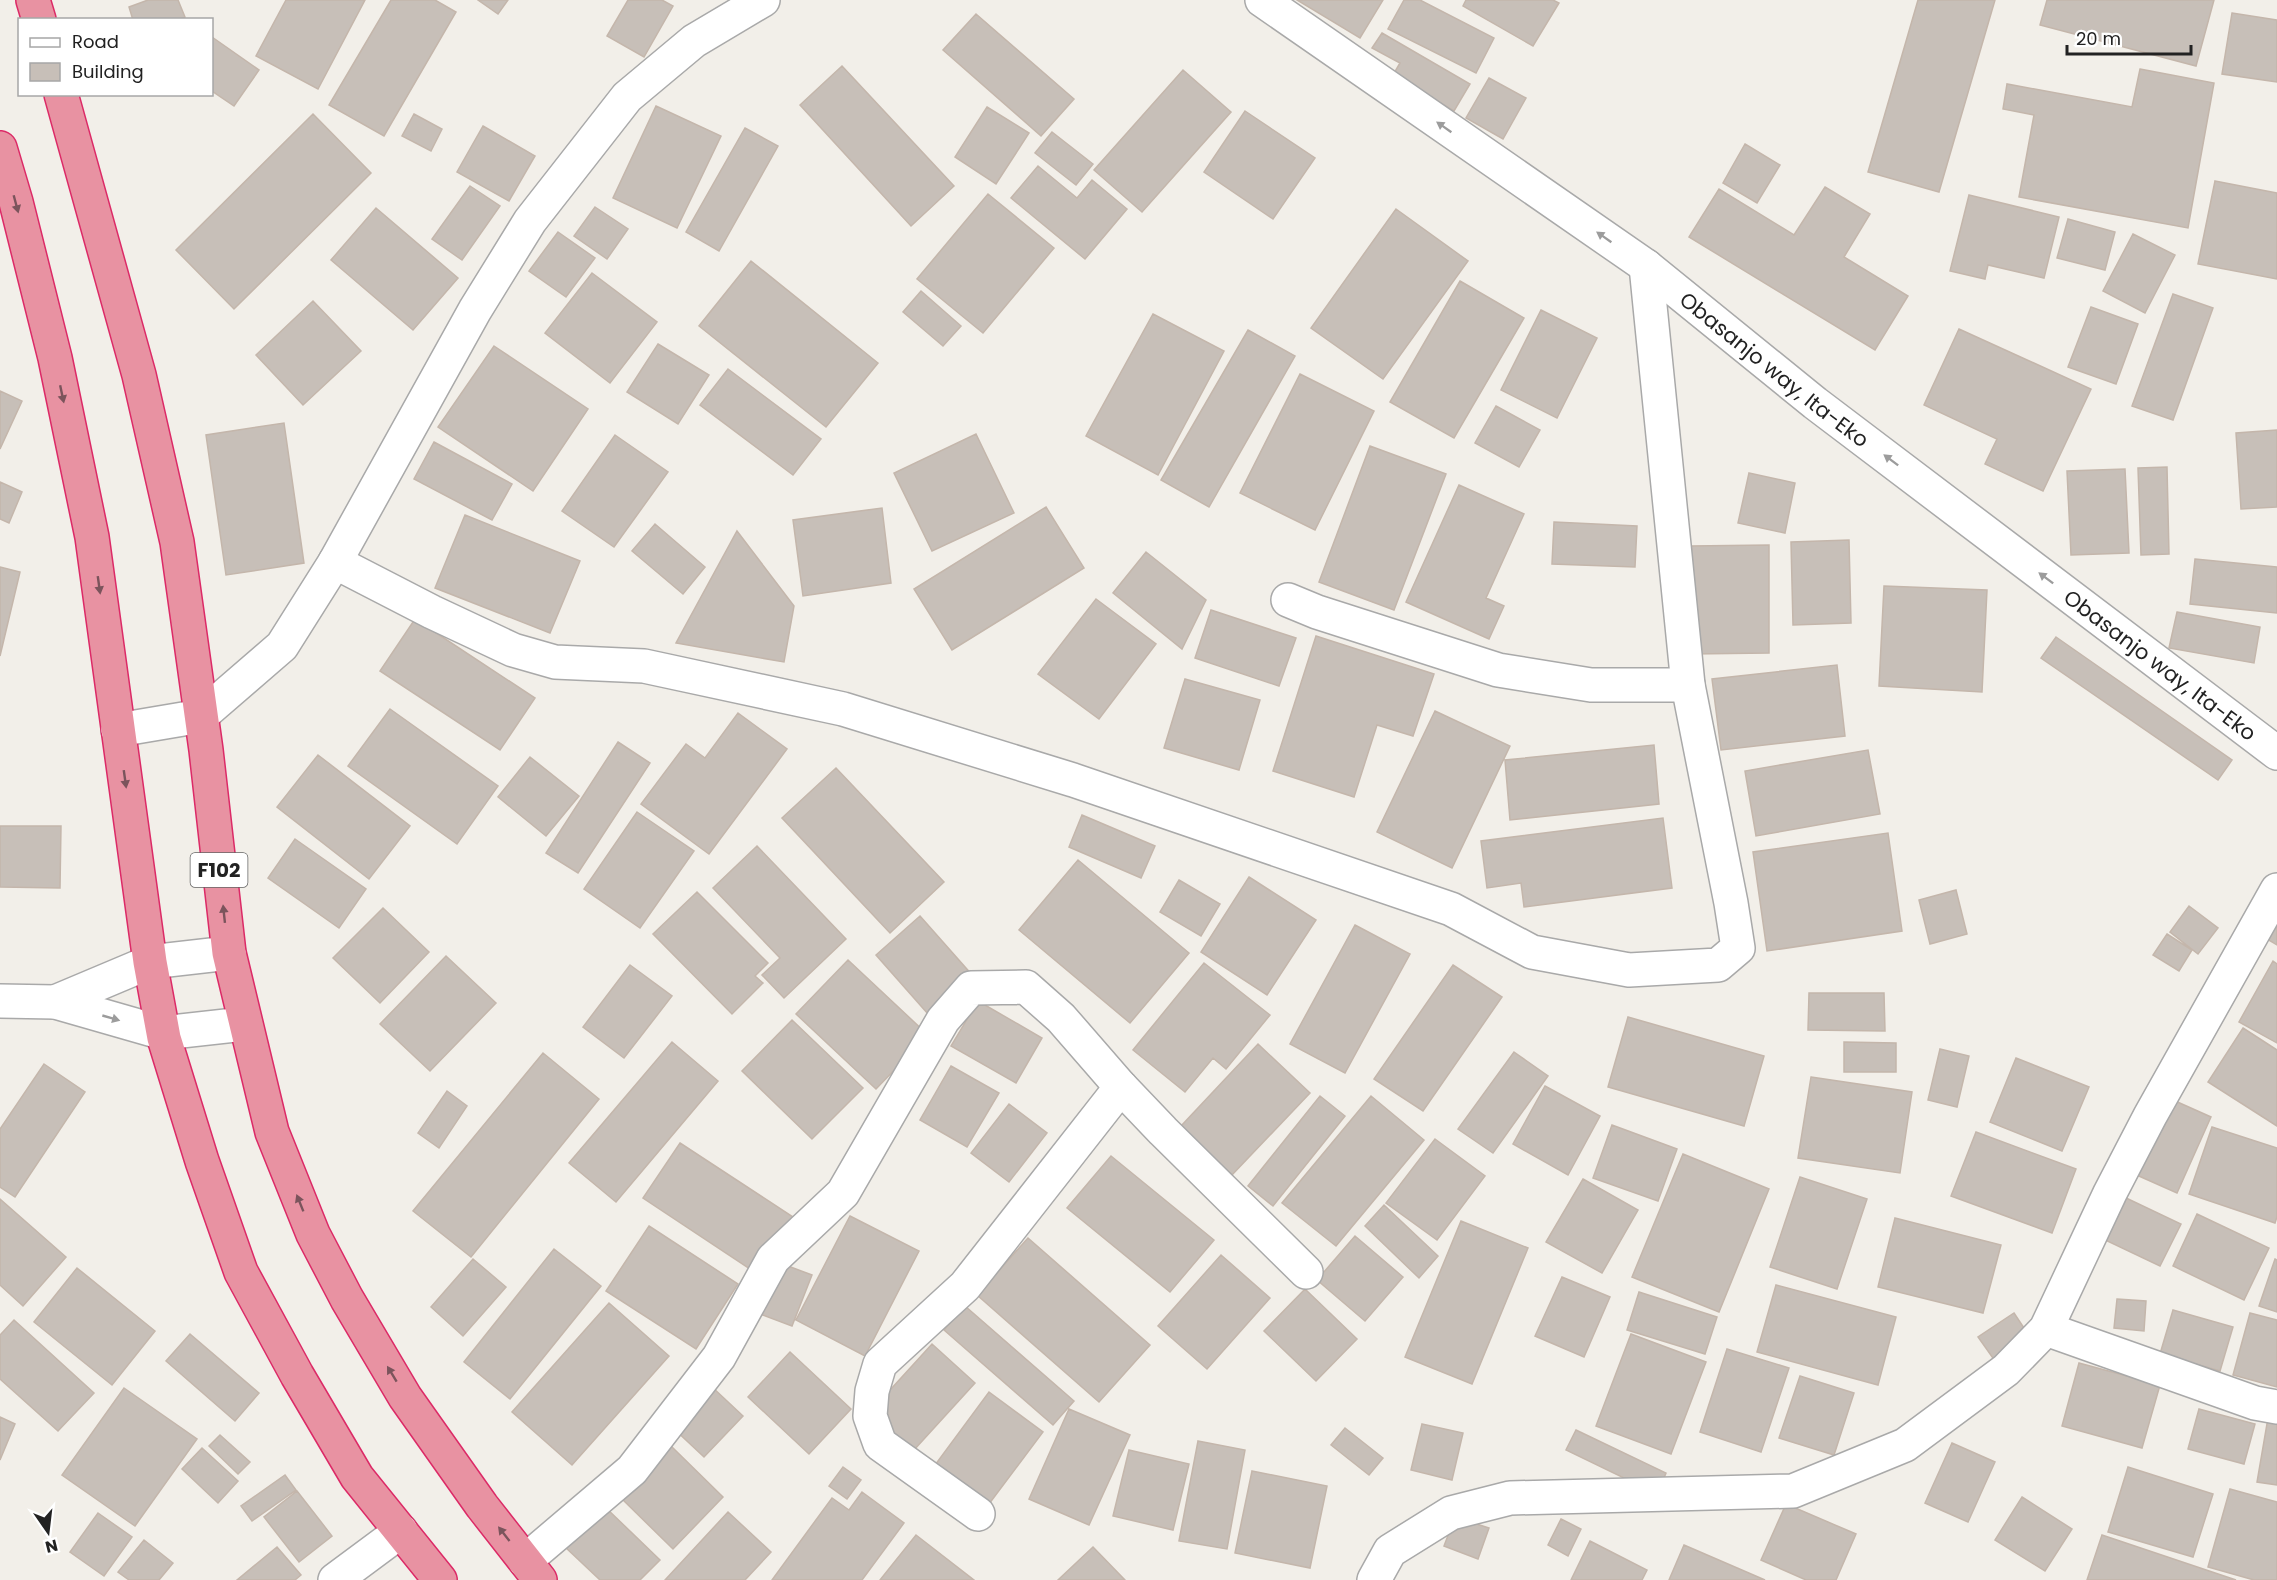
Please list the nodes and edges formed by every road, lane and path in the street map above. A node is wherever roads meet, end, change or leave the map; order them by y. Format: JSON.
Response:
{"nodes":[{"id":1,"x":33,"y":0,"type":"edge"},
{"id":2,"x":763,"y":0,"type":"edge"},
{"id":3,"x":1262,"y":0,"type":"edge"},
{"id":4,"x":38,"y":18,"type":"edge"},
{"id":5,"x":62,"y":96,"type":"edge"},
{"id":6,"x":0,"y":148,"type":"edge"},
{"id":7,"x":1646,"y":266,"type":"junction"},
{"id":8,"x":335,"y":561,"type":"junction"},
{"id":9,"x":1288,"y":600,"type":"dead end"},
{"id":10,"x":1688,"y":685,"type":"junction"},
{"id":11,"x":201,"y":716,"type":"junction"},
{"id":12,"x":118,"y":730,"type":"junction"},
{"id":13,"x":2273,"y":743,"type":"edge"},
{"id":14,"x":2277,"y":890,"type":"edge"},
{"id":15,"x":229,"y":953,"type":"junction"},
{"id":16,"x":150,"y":962,"type":"junction"},
{"id":17,"x":1,"y":997,"type":"edge"},
{"id":18,"x":55,"y":1002,"type":"junction"},
{"id":19,"x":244,"y":1024,"type":"junction"},
{"id":20,"x":163,"y":1033,"type":"junction"},
{"id":21,"x":1121,"y":1087,"type":"junction"},
{"id":22,"x":1306,"y":1272,"type":"dead end"},
{"id":23,"x":2046,"y":1329,"type":"junction"},
{"id":24,"x":2277,"y":1407,"type":"edge"},
{"id":25,"x":978,"y":1514,"type":"dead end"},
{"id":26,"x":401,"y":1531,"type":"junction"},
{"id":27,"x":532,"y":1571,"type":"edge"},
{"id":28,"x":335,"y":1580,"type":"edge"},
{"id":29,"x":440,"y":1580,"type":"edge"},
{"id":30,"x":1374,"y":1580,"type":"edge"}],
"edges":[{"from":1,"to":4,"type":"highway"},
{"from":2,"to":8,"type":"street"},
{"from":7,"to":3,"type":"street","name":"Obasanjo way, Ita-Eko","one_way":true},
{"from":5,"to":11,"type":"highway","number":"F102"},
{"from":6,"to":12,"type":"highway","one_way":true},
{"from":7,"to":10,"type":"street"},
{"from":13,"to":7,"type":"street","name":"Obasanjo way, Ita-Eko","one_way":true},
{"from":8,"to":10,"type":"street"},
{"from":8,"to":11,"type":"street"},
{"from":9,"to":10,"type":"street"},
{"from":11,"to":12,"type":"street"},
{"from":15,"to":11,"type":"highway","number":"F102","one_way":true},
{"from":12,"to":16,"type":"highway","one_way":true},
{"from":14,"to":23,"type":"street"},
{"from":15,"to":16,"type":"street"},
{"from":15,"to":19,"type":"highway","number":"F102"},
{"from":16,"to":18,"type":"street"},
{"from":16,"to":20,"type":"highway"},
{"from":17,"to":18,"type":"street"},
{"from":18,"to":20,"type":"street","one_way":true},
{"from":19,"to":20,"type":"street"},
{"from":27,"to":19,"type":"highway","number":"F102","one_way":true},
{"from":20,"to":26,"type":"highway"},
{"from":21,"to":22,"type":"street"},
{"from":21,"to":25,"type":"street"},
{"from":21,"to":27,"type":"street"},
{"from":23,"to":24,"type":"street"},
{"from":23,"to":30,"type":"street"},
{"from":26,"to":28,"type":"street"},
{"from":26,"to":29,"type":"highway"}]}
